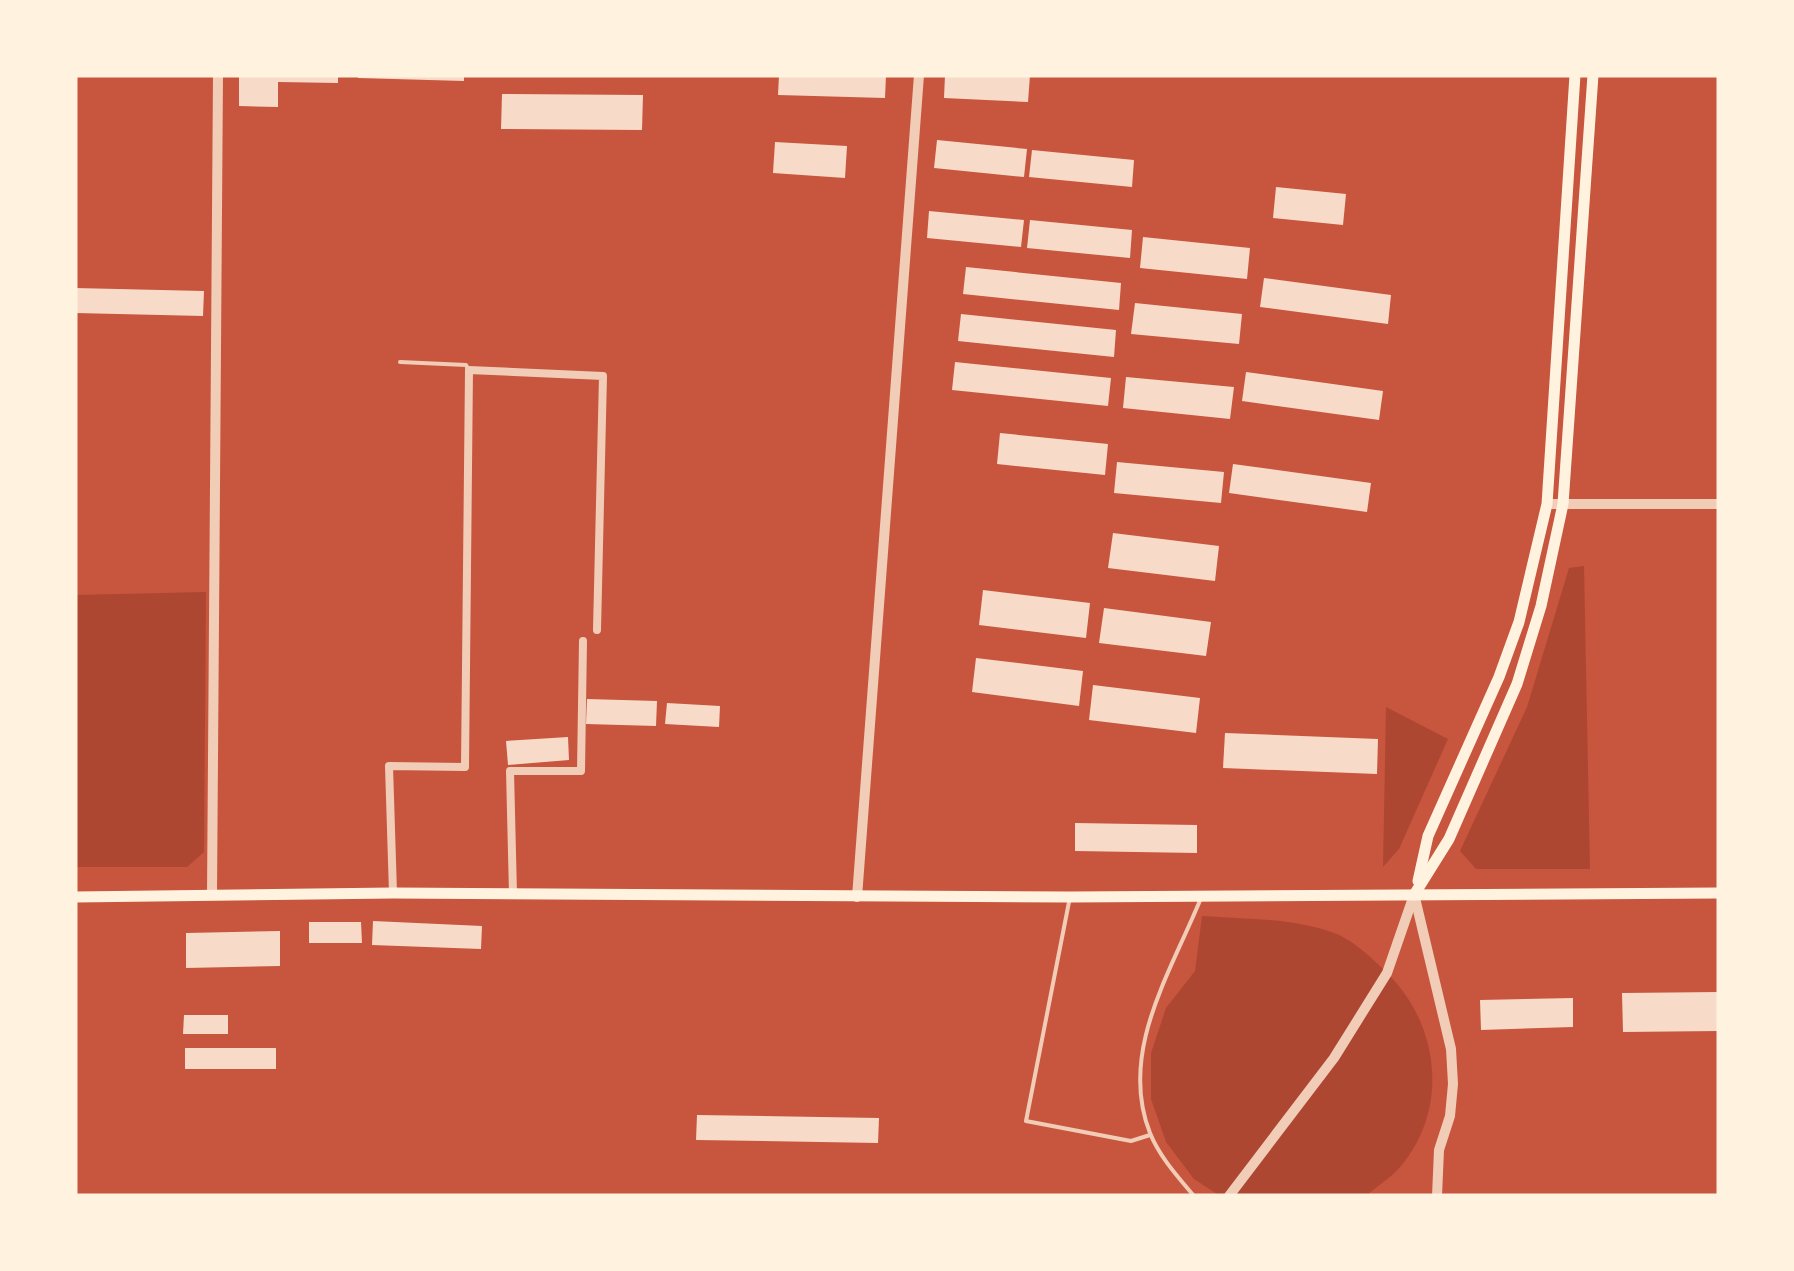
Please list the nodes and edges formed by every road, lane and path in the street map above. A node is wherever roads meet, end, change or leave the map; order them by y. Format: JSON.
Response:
{"nodes":[{"id":1,"x":218,"y":75,"type":"edge"},
{"id":2,"x":919,"y":75,"type":"edge"},
{"id":3,"x":1576,"y":75,"type":"edge"},
{"id":4,"x":1592,"y":75,"type":"edge"},
{"id":5,"x":400,"y":362,"type":"dead end"},
{"id":6,"x":469,"y":370,"type":"junction"},
{"id":7,"x":1547,"y":504,"type":"junction"},
{"id":8,"x":1564,"y":504,"type":"junction"},
{"id":9,"x":1719,"y":504,"type":"edge"},
{"id":10,"x":598,"y":630,"type":"dead end"},
{"id":11,"x":584,"y":641,"type":"dead end"},
{"id":12,"x":393,"y":893,"type":"junction"},
{"id":13,"x":1719,"y":893,"type":"edge"},
{"id":14,"x":212,"y":894,"type":"junction"},
{"id":15,"x":513,"y":894,"type":"junction"},
{"id":16,"x":1414,"y":895,"type":"junction"},
{"id":17,"x":75,"y":897,"type":"edge"},
{"id":18,"x":856,"y":897,"type":"junction"},
{"id":19,"x":1070,"y":897,"type":"junction"},
{"id":20,"x":1202,"y":897,"type":"junction"},
{"id":21,"x":1150,"y":1135,"type":"junction"},
{"id":22,"x":1194,"y":1196,"type":"edge"},
{"id":23,"x":1228,"y":1196,"type":"edge"},
{"id":24,"x":1437,"y":1196,"type":"edge"}],
"edges":[{"from":1,"to":14,"type":"street"},
{"from":2,"to":18,"type":"street"},
{"from":3,"to":7,"type":"main road"},
{"from":4,"to":8,"type":"main road"},
{"from":5,"to":6,"type":"lane"},
{"from":6,"to":10,"type":"street"},
{"from":6,"to":12,"type":"street"},
{"from":7,"to":8,"type":"street"},
{"from":7,"to":16,"type":"main road"},
{"from":8,"to":9,"type":"street"},
{"from":8,"to":16,"type":"main road"},
{"from":11,"to":15,"type":"street"},
{"from":12,"to":14,"type":"main road"},
{"from":12,"to":15,"type":"main road"},
{"from":13,"to":16,"type":"main road"},
{"from":14,"to":17,"type":"main road"},
{"from":15,"to":18,"type":"main road"},
{"from":16,"to":20,"type":"main road"},
{"from":16,"to":23,"type":"street"},
{"from":16,"to":24,"type":"street"},
{"from":18,"to":19,"type":"main road"},
{"from":19,"to":20,"type":"main road"},
{"from":19,"to":21,"type":"lane"},
{"from":20,"to":21,"type":"lane"},
{"from":21,"to":22,"type":"lane"}]}
